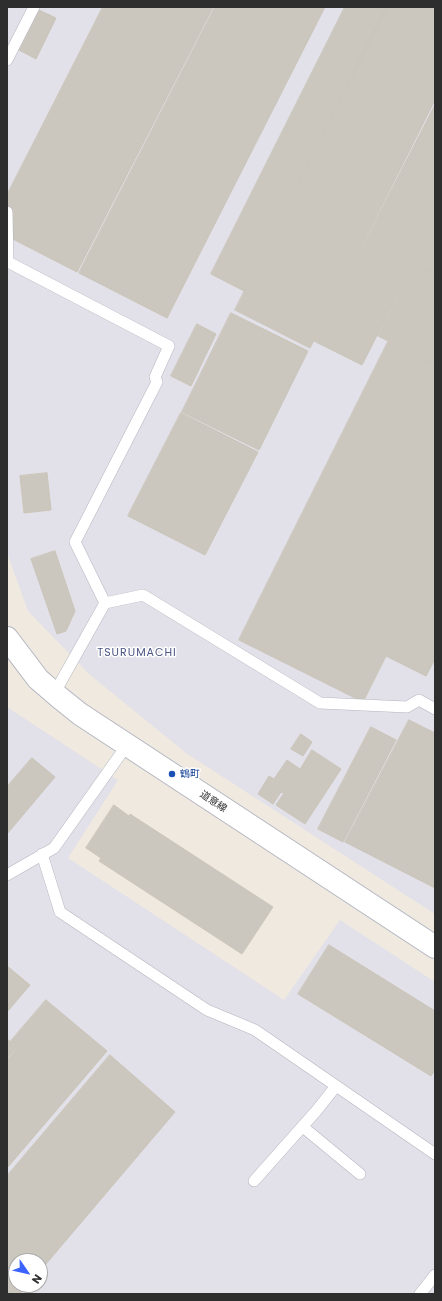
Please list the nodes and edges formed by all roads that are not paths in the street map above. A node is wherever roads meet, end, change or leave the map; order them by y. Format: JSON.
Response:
{"nodes":[{"id":1,"x":34,"y":7,"type":"edge"},
{"id":2,"x":7,"y":60,"type":"edge"},
{"id":3,"x":7,"y":212,"type":"edge"},
{"id":4,"x":104,"y":603,"type":"junction"},
{"id":5,"x":7,"y":638,"type":"edge"},
{"id":6,"x":54,"y":694,"type":"junction"},
{"id":7,"x":435,"y":709,"type":"edge"},
{"id":8,"x":127,"y":744,"type":"junction"},
{"id":9,"x":42,"y":854,"type":"junction"},
{"id":10,"x":7,"y":875,"type":"edge"},
{"id":11,"x":435,"y":947,"type":"edge"},
{"id":12,"x":336,"y":1086,"type":"junction"},
{"id":13,"x":303,"y":1127,"type":"junction"},
{"id":14,"x":435,"y":1154,"type":"edge"},
{"id":15,"x":360,"y":1174,"type":"dead end"},
{"id":16,"x":254,"y":1181,"type":"dead end"},
{"id":17,"x":435,"y":1275,"type":"edge"},
{"id":18,"x":420,"y":1294,"type":"edge"}],
"edges":[{"from":1,"to":2,"type":"lane"},
{"from":3,"to":4,"type":"lane"},
{"from":4,"to":6,"type":"lane"},
{"from":4,"to":7,"type":"lane"},
{"from":5,"to":6,"type":"street","name":"道意線"},
{"from":6,"to":8,"type":"street","name":"道意線"},
{"from":8,"to":9,"type":"lane"},
{"from":8,"to":11,"type":"street","name":"道意線"},
{"from":9,"to":10,"type":"lane"},
{"from":9,"to":12,"type":"lane"},
{"from":12,"to":13,"type":"lane"},
{"from":12,"to":14,"type":"lane"},
{"from":13,"to":15,"type":"lane"},
{"from":13,"to":16,"type":"lane"},
{"from":17,"to":18,"type":"lane"}]}
